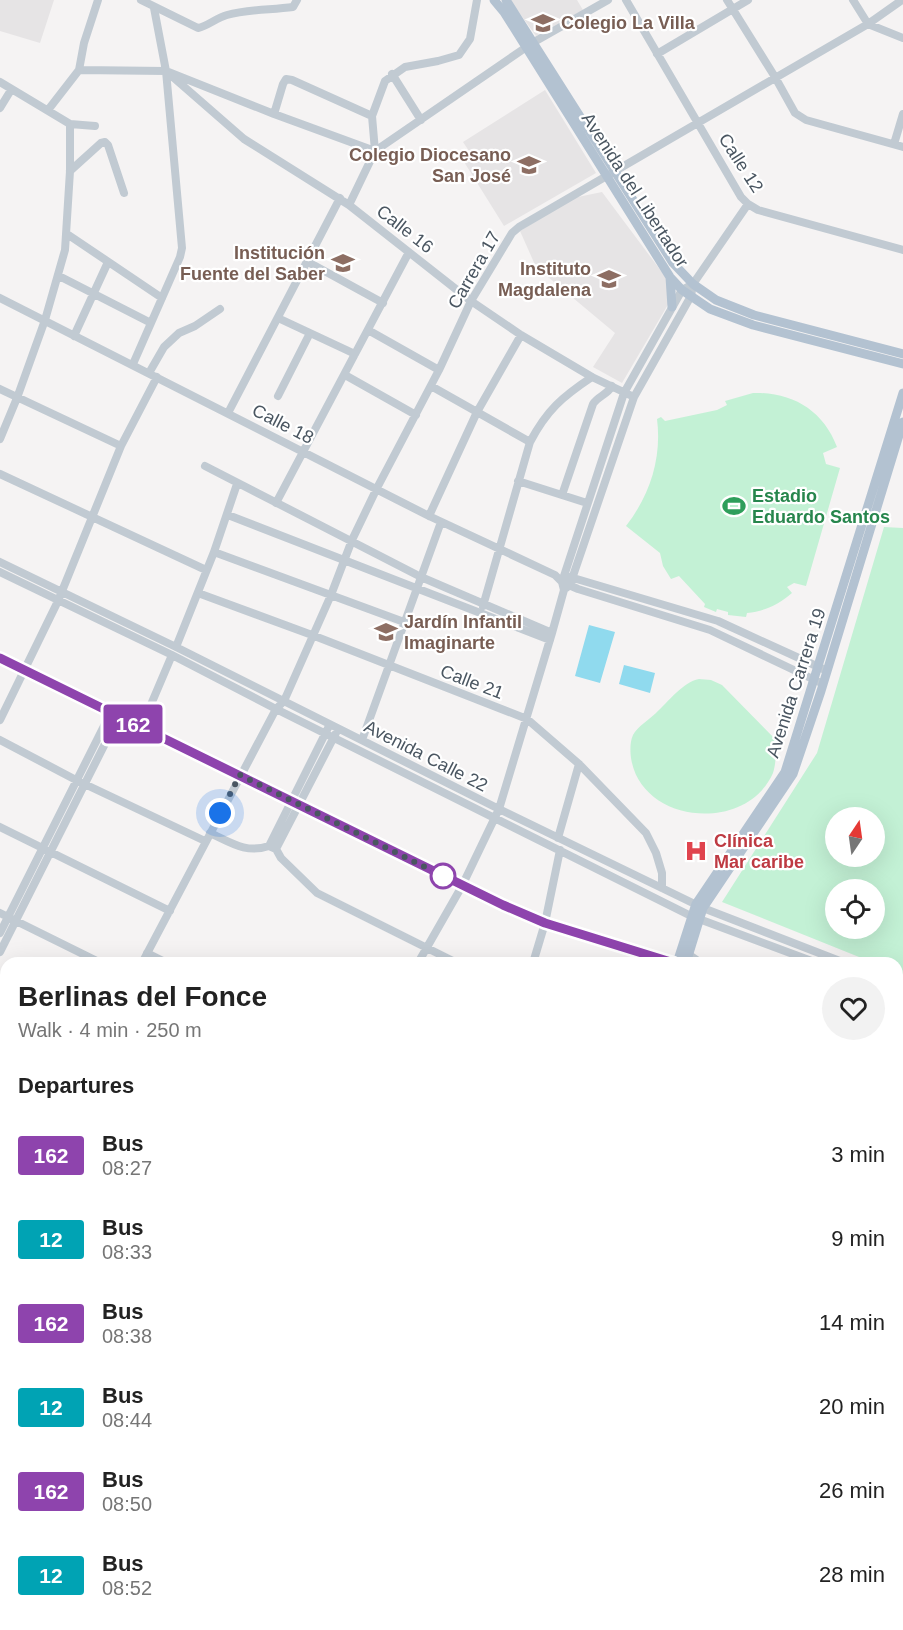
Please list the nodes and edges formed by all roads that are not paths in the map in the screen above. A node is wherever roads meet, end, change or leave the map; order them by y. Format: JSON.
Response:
{"nodes":[{"id":1,"x":98,"y":0,"type":"edge"},
{"id":2,"x":141,"y":0,"type":"edge"},
{"id":3,"x":297,"y":0,"type":"edge"},
{"id":4,"x":477,"y":0,"type":"edge"},
{"id":5,"x":494,"y":0,"type":"edge"},
{"id":6,"x":506,"y":0,"type":"edge"},
{"id":7,"x":608,"y":0,"type":"edge"},
{"id":8,"x":626,"y":0,"type":"edge"},
{"id":9,"x":727,"y":0,"type":"edge"},
{"id":10,"x":747,"y":0,"type":"edge"},
{"id":11,"x":853,"y":0,"type":"edge"},
{"id":12,"x":902,"y":0,"type":"edge"},
{"id":13,"x":154,"y":8,"type":"junction"},
{"id":14,"x":733,"y":9,"type":"junction"},
{"id":15,"x":868,"y":24,"type":"junction"},
{"id":16,"x":903,"y":38,"type":"edge"},
{"id":17,"x":534,"y":42,"type":"junction"},
{"id":18,"x":525,"y":48,"type":"junction"},
{"id":19,"x":657,"y":54,"type":"junction"},
{"id":20,"x":79,"y":70,"type":"junction"},
{"id":21,"x":166,"y":72,"type":"junction"},
{"id":22,"x":392,"y":74,"type":"junction"},
{"id":23,"x":775,"y":76,"type":"junction"},
{"id":24,"x":0,"y":81,"type":"edge"},
{"id":25,"x":11,"y":90,"type":"junction"},
{"id":26,"x":0,"y":108,"type":"edge"},
{"id":27,"x":48,"y":110,"type":"junction"},
{"id":28,"x":274,"y":114,"type":"junction"},
{"id":29,"x":903,"y":114,"type":"edge"},
{"id":30,"x":372,"y":116,"type":"junction"},
{"id":31,"x":421,"y":120,"type":"junction"},
{"id":32,"x":698,"y":121,"type":"junction"},
{"id":33,"x":70,"y":124,"type":"junction"},
{"id":34,"x":95,"y":126,"type":"dead end"},
{"id":35,"x":894,"y":144,"type":"junction"},
{"id":36,"x":903,"y":147,"type":"edge"},
{"id":37,"x":375,"y":151,"type":"junction"},
{"id":38,"x":70,"y":171,"type":"junction"},
{"id":39,"x":615,"y":172,"type":"junction"},
{"id":40,"x":606,"y":177,"type":"junction"},
{"id":41,"x":124,"y":193,"type":"dead end"},
{"id":42,"x":340,"y":198,"type":"junction"},
{"id":43,"x":748,"y":204,"type":"junction"},
{"id":44,"x":349,"y":205,"type":"junction"},
{"id":45,"x":67,"y":234,"type":"junction"},
{"id":46,"x":903,"y":250,"type":"edge"},
{"id":47,"x":409,"y":252,"type":"junction"},
{"id":48,"x":108,"y":262,"type":"junction"},
{"id":49,"x":308,"y":262,"type":"junction"},
{"id":50,"x":59,"y":276,"type":"junction"},
{"id":51,"x":670,"y":277,"type":"junction"},
{"id":52,"x":693,"y":284,"type":"junction"},
{"id":53,"x":682,"y":290,"type":"junction"},
{"id":54,"x":94,"y":293,"type":"junction"},
{"id":55,"x":691,"y":296,"type":"junction"},
{"id":56,"x":0,"y":298,"type":"edge"},
{"id":57,"x":162,"y":298,"type":"junction"},
{"id":58,"x":471,"y":301,"type":"junction"},
{"id":59,"x":383,"y":303,"type":"junction"},
{"id":60,"x":672,"y":307,"type":"junction"},
{"id":61,"x":220,"y":309,"type":"dead end"},
{"id":62,"x":278,"y":318,"type":"junction"},
{"id":63,"x":45,"y":320,"type":"junction"},
{"id":64,"x":151,"y":323,"type":"junction"},
{"id":65,"x":368,"y":330,"type":"junction"},
{"id":66,"x":310,"y":333,"type":"junction"},
{"id":67,"x":521,"y":335,"type":"junction"},
{"id":68,"x":74,"y":336,"type":"junction"},
{"id":69,"x":355,"y":354,"type":"junction"},
{"id":70,"x":903,"y":354,"type":"edge"},
{"id":71,"x":133,"y":364,"type":"junction"},
{"id":72,"x":903,"y":364,"type":"edge"},
{"id":73,"x":439,"y":370,"type":"junction"},
{"id":74,"x":149,"y":373,"type":"junction"},
{"id":75,"x":345,"y":375,"type":"junction"},
{"id":76,"x":592,"y":376,"type":"junction"},
{"id":77,"x":157,"y":377,"type":"junction"},
{"id":78,"x":431,"y":386,"type":"junction"},
{"id":79,"x":612,"y":386,"type":"junction"},
{"id":80,"x":0,"y":389,"type":"edge"},
{"id":81,"x":624,"y":393,"type":"junction"},
{"id":82,"x":903,"y":393,"type":"edge"},
{"id":83,"x":278,"y":396,"type":"dead end"},
{"id":84,"x":17,"y":398,"type":"junction"},
{"id":85,"x":634,"y":398,"type":"junction"},
{"id":86,"x":477,"y":412,"type":"junction"},
{"id":87,"x":228,"y":413,"type":"junction"},
{"id":88,"x":416,"y":415,"type":"junction"},
{"id":89,"x":903,"y":422,"type":"edge"},
{"id":90,"x":0,"y":439,"type":"edge"},
{"id":91,"x":530,"y":442,"type":"junction"},
{"id":92,"x":121,"y":446,"type":"junction"},
{"id":93,"x":303,"y":452,"type":"junction"},
{"id":94,"x":205,"y":466,"type":"dead end"},
{"id":95,"x":0,"y":474,"type":"edge"},
{"id":96,"x":518,"y":481,"type":"junction"},
{"id":97,"x":237,"y":484,"type":"junction"},
{"id":98,"x":377,"y":488,"type":"junction"},
{"id":99,"x":562,"y":495,"type":"junction"},
{"id":100,"x":276,"y":503,"type":"junction"},
{"id":101,"x":587,"y":503,"type":"junction"},
{"id":102,"x":228,"y":515,"type":"junction"},
{"id":103,"x":429,"y":516,"type":"junction"},
{"id":104,"x":92,"y":517,"type":"junction"},
{"id":105,"x":441,"y":522,"type":"junction"},
{"id":106,"x":352,"y":540,"type":"junction"},
{"id":107,"x":500,"y":549,"type":"junction"},
{"id":108,"x":214,"y":552,"type":"junction"},
{"id":109,"x":345,"y":559,"type":"junction"},
{"id":110,"x":0,"y":562,"type":"edge"},
{"id":111,"x":206,"y":570,"type":"junction"},
{"id":112,"x":0,"y":572,"type":"edge"},
{"id":113,"x":421,"y":577,"type":"junction"},
{"id":114,"x":567,"y":582,"type":"junction"},
{"id":115,"x":417,"y":588,"type":"junction"},
{"id":116,"x":62,"y":592,"type":"junction"},
{"id":117,"x":198,"y":593,"type":"junction"},
{"id":118,"x":331,"y":595,"type":"junction"},
{"id":119,"x":58,"y":601,"type":"junction"},
{"id":120,"x":484,"y":603,"type":"junction"},
{"id":121,"x":481,"y":612,"type":"junction"},
{"id":122,"x":404,"y":622,"type":"junction"},
{"id":123,"x":312,"y":635,"type":"junction"},
{"id":124,"x":551,"y":637,"type":"junction"},
{"id":125,"x":174,"y":651,"type":"junction"},
{"id":126,"x":0,"y":658,"type":"edge"},
{"id":127,"x":388,"y":666,"type":"junction"},
{"id":128,"x":823,"y":669,"type":"junction"},
{"id":129,"x":25,"y":670,"type":"junction"},
{"id":130,"x":818,"y":682,"type":"junction"},
{"id":131,"x":284,"y":701,"type":"junction"},
{"id":132,"x":276,"y":709,"type":"junction"},
{"id":133,"x":114,"y":716,"type":"junction"},
{"id":134,"x":527,"y":719,"type":"junction"},
{"id":135,"x":0,"y":720,"type":"edge"},
{"id":136,"x":334,"y":726,"type":"junction"},
{"id":137,"x":141,"y":728,"type":"junction"},
{"id":138,"x":325,"y":733,"type":"junction"},
{"id":139,"x":334,"y":737,"type":"junction"},
{"id":140,"x":0,"y":740,"type":"edge"},
{"id":141,"x":362,"y":740,"type":"junction"},
{"id":142,"x":579,"y":765,"type":"junction"},
{"id":143,"x":240,"y":775,"type":"junction"},
{"id":144,"x":76,"y":780,"type":"junction"},
{"id":145,"x":84,"y":784,"type":"junction"},
{"id":146,"x":294,"y":803,"type":"junction"},
{"id":147,"x":498,"y":813,"type":"junction"},
{"id":148,"x":0,"y":827,"type":"edge"},
{"id":149,"x":210,"y":832,"type":"junction"},
{"id":150,"x":558,"y":838,"type":"junction"},
{"id":151,"x":206,"y":841,"type":"junction"},
{"id":152,"x":272,"y":847,"type":"junction"},
{"id":153,"x":46,"y":850,"type":"junction"},
{"id":154,"x":560,"y":850,"type":"junction"},
{"id":155,"x":462,"y":886,"type":"junction"},
{"id":156,"x":662,"y":888,"type":"junction"},
{"id":157,"x":699,"y":906,"type":"junction"},
{"id":158,"x":170,"y":911,"type":"junction"},
{"id":159,"x":4,"y":915,"type":"edge"},
{"id":160,"x":695,"y":917,"type":"junction"},
{"id":161,"x":16,"y":922,"type":"junction"},
{"id":162,"x":545,"y":923,"type":"junction"},
{"id":163,"x":0,"y":933,"type":"edge"},
{"id":164,"x":427,"y":947,"type":"junction"},
{"id":165,"x":0,"y":952,"type":"edge"},
{"id":166,"x":147,"y":953,"type":"junction"},
{"id":167,"x":89,"y":957,"type":"edge"},
{"id":168,"x":145,"y":957,"type":"edge"},
{"id":169,"x":155,"y":957,"type":"edge"},
{"id":170,"x":421,"y":957,"type":"edge"},
{"id":171,"x":446,"y":957,"type":"edge"},
{"id":172,"x":535,"y":957,"type":"edge"},
{"id":173,"x":656,"y":957,"type":"edge"},
{"id":174,"x":678,"y":957,"type":"edge"},
{"id":175,"x":687,"y":957,"type":"edge"},
{"id":176,"x":801,"y":957,"type":"edge"},
{"id":177,"x":830,"y":957,"type":"edge"}],
"edges":[{"from":1,"to":20,"type":"street"},
{"from":2,"to":13,"type":"street"},
{"from":3,"to":13,"type":"street"},
{"from":4,"to":22,"type":"street"},
{"from":5,"to":18,"type":"main road","name":"Avenida del Libertador"},
{"from":6,"to":17,"type":"main road","name":"Avenida del Libertador"},
{"from":7,"to":17,"type":"street"},
{"from":8,"to":19,"type":"street","name":"Calle 12"},
{"from":9,"to":14,"type":"street"},
{"from":10,"to":14,"type":"street"},
{"from":11,"to":15,"type":"street"},
{"from":12,"to":15,"type":"street","name":"Carrera 17"},
{"from":13,"to":21,"type":"street"},
{"from":14,"to":19,"type":"street"},
{"from":14,"to":23,"type":"street"},
{"from":15,"to":16,"type":"street"},
{"from":15,"to":23,"type":"street","name":"Carrera 17"},
{"from":17,"to":39,"type":"main road","name":"Avenida del Libertador"},
{"from":18,"to":31,"type":"street"},
{"from":18,"to":40,"type":"main road","name":"Avenida del Libertador"},
{"from":19,"to":32,"type":"street","name":"Calle 12"},
{"from":20,"to":21,"type":"street"},
{"from":20,"to":27,"type":"street"},
{"from":21,"to":28,"type":"street"},
{"from":21,"to":42,"type":"street","name":"Calle 16"},
{"from":21,"to":57,"type":"street"},
{"from":22,"to":30,"type":"street"},
{"from":22,"to":31,"type":"street"},
{"from":23,"to":32,"type":"street","name":"Carrera 17"},
{"from":23,"to":35,"type":"street"},
{"from":24,"to":25,"type":"street"},
{"from":25,"to":26,"type":"street"},
{"from":25,"to":27,"type":"street"},
{"from":27,"to":33,"type":"street"},
{"from":28,"to":30,"type":"street"},
{"from":28,"to":37,"type":"street"},
{"from":29,"to":35,"type":"street"},
{"from":30,"to":37,"type":"street"},
{"from":31,"to":37,"type":"street"},
{"from":32,"to":39,"type":"street","name":"Carrera 17"},
{"from":32,"to":43,"type":"street","name":"Calle 12"},
{"from":33,"to":34,"type":"street"},
{"from":33,"to":38,"type":"street"},
{"from":35,"to":36,"type":"street"},
{"from":37,"to":44,"type":"street"},
{"from":38,"to":41,"type":"street"},
{"from":38,"to":45,"type":"street"},
{"from":39,"to":40,"type":"street","name":"Carrera 17"},
{"from":39,"to":52,"type":"main road","name":"Avenida del Libertador"},
{"from":40,"to":51,"type":"main road","name":"Avenida del Libertador"},
{"from":40,"to":58,"type":"street","name":"Carrera 17"},
{"from":42,"to":44,"type":"street","name":"Calle 16"},
{"from":42,"to":49,"type":"street"},
{"from":43,"to":46,"type":"street","name":"Calle 12"},
{"from":43,"to":52,"type":"street"},
{"from":44,"to":47,"type":"street","name":"Calle 16"},
{"from":45,"to":48,"type":"street"},
{"from":45,"to":50,"type":"street"},
{"from":47,"to":58,"type":"street","name":"Calle 16"},
{"from":47,"to":59,"type":"street"},
{"from":48,"to":54,"type":"street"},
{"from":48,"to":57,"type":"street"},
{"from":49,"to":59,"type":"street"},
{"from":49,"to":62,"type":"street"},
{"from":50,"to":54,"type":"street"},
{"from":50,"to":63,"type":"street"},
{"from":51,"to":53,"type":"main road","name":"Avenida del Libertador"},
{"from":51,"to":60,"type":"main road"},
{"from":52,"to":53,"type":"street"},
{"from":52,"to":55,"type":"street"},
{"from":52,"to":70,"type":"main road","name":"Avenida del Libertador"},
{"from":53,"to":55,"type":"main road","name":"Avenida del Libertador"},
{"from":53,"to":60,"type":"street"},
{"from":54,"to":64,"type":"street"},
{"from":54,"to":68,"type":"street"},
{"from":55,"to":72,"type":"main road","name":"Avenida del Libertador"},
{"from":55,"to":85,"type":"street"},
{"from":56,"to":63,"type":"street","name":"Calle 18"},
{"from":57,"to":64,"type":"street"},
{"from":58,"to":67,"type":"street","name":"Calle 16"},
{"from":58,"to":73,"type":"street","name":"Carrera 17"},
{"from":59,"to":65,"type":"street"},
{"from":60,"to":81,"type":"street"},
{"from":61,"to":74,"type":"street"},
{"from":62,"to":66,"type":"street"},
{"from":62,"to":87,"type":"street"},
{"from":63,"to":68,"type":"street","name":"Calle 18"},
{"from":63,"to":84,"type":"street"},
{"from":64,"to":71,"type":"street"},
{"from":65,"to":69,"type":"street"},
{"from":65,"to":73,"type":"street"},
{"from":66,"to":69,"type":"street"},
{"from":66,"to":83,"type":"street"},
{"from":67,"to":76,"type":"street","name":"Calle 16"},
{"from":67,"to":86,"type":"street"},
{"from":68,"to":71,"type":"street","name":"Calle 18"},
{"from":69,"to":75,"type":"street"},
{"from":71,"to":74,"type":"street","name":"Calle 18"},
{"from":73,"to":78,"type":"street","name":"Carrera 17"},
{"from":74,"to":77,"type":"street","name":"Calle 18"},
{"from":75,"to":88,"type":"street"},
{"from":75,"to":93,"type":"street"},
{"from":76,"to":79,"type":"street","name":"Calle 16"},
{"from":76,"to":91,"type":"street"},
{"from":77,"to":87,"type":"street","name":"Calle 18"},
{"from":77,"to":92,"type":"street"},
{"from":78,"to":86,"type":"street"},
{"from":78,"to":88,"type":"street","name":"Carrera 17"},
{"from":79,"to":81,"type":"street","name":"Calle 16"},
{"from":79,"to":99,"type":"street"},
{"from":80,"to":84,"type":"street"},
{"from":81,"to":85,"type":"street","name":"Calle 16"},
{"from":81,"to":101,"type":"street"},
{"from":82,"to":128,"type":"main road","name":"Avenida Carrera 19"},
{"from":84,"to":90,"type":"street"},
{"from":84,"to":92,"type":"street"},
{"from":85,"to":114,"type":"street"},
{"from":86,"to":91,"type":"street"},
{"from":86,"to":103,"type":"street"},
{"from":87,"to":93,"type":"street","name":"Calle 18"},
{"from":88,"to":98,"type":"street","name":"Carrera 17"},
{"from":89,"to":128,"type":"main road","name":"Avenida Carrera 19"},
{"from":91,"to":96,"type":"street"},
{"from":92,"to":104,"type":"street"},
{"from":93,"to":98,"type":"street","name":"Calle 18"},
{"from":93,"to":100,"type":"street"},
{"from":94,"to":97,"type":"street"},
{"from":95,"to":104,"type":"street"},
{"from":96,"to":99,"type":"street"},
{"from":96,"to":107,"type":"street"},
{"from":97,"to":100,"type":"street"},
{"from":97,"to":102,"type":"street"},
{"from":98,"to":103,"type":"street","name":"Calle 18"},
{"from":98,"to":106,"type":"street","name":"Carrera 17"},
{"from":99,"to":101,"type":"street"},
{"from":100,"to":106,"type":"street"},
{"from":101,"to":114,"type":"street"},
{"from":102,"to":108,"type":"street"},
{"from":102,"to":109,"type":"street"},
{"from":103,"to":105,"type":"street","name":"Calle 18"},
{"from":104,"to":111,"type":"street"},
{"from":104,"to":116,"type":"street"},
{"from":105,"to":107,"type":"street","name":"Calle 18"},
{"from":105,"to":113,"type":"street"},
{"from":106,"to":109,"type":"street","name":"Carrera 17"},
{"from":106,"to":113,"type":"street"},
{"from":107,"to":114,"type":"street","name":"Calle 18"},
{"from":107,"to":120,"type":"street"},
{"from":108,"to":111,"type":"street"},
{"from":108,"to":118,"type":"street"},
{"from":109,"to":115,"type":"street"},
{"from":109,"to":118,"type":"street","name":"Carrera 17"},
{"from":110,"to":116,"type":"street","name":"Avenida Calle 22"},
{"from":111,"to":117,"type":"street"},
{"from":112,"to":119,"type":"street","name":"Avenida Calle 22"},
{"from":113,"to":115,"type":"street"},
{"from":113,"to":120,"type":"street"},
{"from":114,"to":124,"type":"street"},
{"from":114,"to":128,"type":"street","name":"Calle 18"},
{"from":114,"to":130,"type":"street","name":"Calle 18"},
{"from":115,"to":121,"type":"street"},
{"from":115,"to":122,"type":"street"},
{"from":116,"to":119,"type":"street"},
{"from":116,"to":125,"type":"street","name":"Avenida Calle 22"},
{"from":117,"to":123,"type":"street","name":"Calle 21"},
{"from":117,"to":125,"type":"street"},
{"from":118,"to":122,"type":"street"},
{"from":118,"to":123,"type":"street","name":"Carrera 17"},
{"from":119,"to":125,"type":"street","name":"Avenida Calle 22"},
{"from":119,"to":129,"type":"street"},
{"from":120,"to":121,"type":"street"},
{"from":120,"to":124,"type":"street"},
{"from":121,"to":124,"type":"street"},
{"from":122,"to":127,"type":"street"},
{"from":123,"to":127,"type":"street","name":"Calle 21"},
{"from":123,"to":131,"type":"street","name":"Carrera 17"},
{"from":124,"to":134,"type":"street"},
{"from":125,"to":131,"type":"street","name":"Avenida Calle 22"},
{"from":125,"to":132,"type":"street","name":"Avenida Calle 22"},
{"from":125,"to":137,"type":"street"},
{"from":126,"to":129,"type":"street"},
{"from":127,"to":134,"type":"street","name":"Calle 21"},
{"from":127,"to":141,"type":"street"},
{"from":128,"to":130,"type":"main road","name":"Avenida Carrera 19"},
{"from":129,"to":133,"type":"street"},
{"from":129,"to":135,"type":"street"},
{"from":130,"to":157,"type":"main road","name":"Avenida Carrera 19"},
{"from":131,"to":132,"type":"street"},
{"from":131,"to":136,"type":"street","name":"Avenida Calle 22"},
{"from":132,"to":138,"type":"street","name":"Avenida Calle 22"},
{"from":132,"to":143,"type":"street"},
{"from":133,"to":137,"type":"street"},
{"from":133,"to":144,"type":"street"},
{"from":133,"to":145,"type":"street"},
{"from":134,"to":142,"type":"street","name":"Calle 21"},
{"from":134,"to":147,"type":"street"},
{"from":136,"to":138,"type":"street"},
{"from":136,"to":139,"type":"street"},
{"from":136,"to":141,"type":"street","name":"Avenida Calle 22"},
{"from":137,"to":143,"type":"street"},
{"from":138,"to":139,"type":"street","name":"Avenida Calle 22"},
{"from":138,"to":146,"type":"street"},
{"from":139,"to":146,"type":"street"},
{"from":139,"to":147,"type":"street","name":"Avenida Calle 22"},
{"from":140,"to":144,"type":"street"},
{"from":141,"to":147,"type":"street","name":"Avenida Calle 22"},
{"from":142,"to":150,"type":"street"},
{"from":142,"to":156,"type":"street","name":"Calle 21"},
{"from":143,"to":146,"type":"street"},
{"from":143,"to":149,"type":"street"},
{"from":144,"to":145,"type":"street"},
{"from":144,"to":153,"type":"street"},
{"from":145,"to":151,"type":"street"},
{"from":145,"to":153,"type":"street"},
{"from":146,"to":152,"type":"street"},
{"from":146,"to":155,"type":"street"},
{"from":147,"to":150,"type":"street","name":"Avenida Calle 22"},
{"from":147,"to":154,"type":"street","name":"Avenida Calle 22"},
{"from":147,"to":155,"type":"street"},
{"from":148,"to":153,"type":"street"},
{"from":149,"to":151,"type":"street"},
{"from":149,"to":152,"type":"street"},
{"from":150,"to":156,"type":"street","name":"Avenida Calle 22"},
{"from":151,"to":158,"type":"street"},
{"from":152,"to":164,"type":"street"},
{"from":153,"to":158,"type":"street"},
{"from":153,"to":159,"type":"street"},
{"from":153,"to":161,"type":"street"},
{"from":154,"to":160,"type":"street","name":"Avenida Calle 22"},
{"from":154,"to":162,"type":"street"},
{"from":155,"to":162,"type":"street"},
{"from":155,"to":164,"type":"street"},
{"from":156,"to":157,"type":"street","name":"Avenida Calle 22"},
{"from":157,"to":160,"type":"main road","name":"Avenida Carrera 19"},
{"from":157,"to":177,"type":"street","name":"Avenida Calle 22"},
{"from":158,"to":166,"type":"street"},
{"from":159,"to":161,"type":"street"},
{"from":159,"to":163,"type":"street"},
{"from":160,"to":174,"type":"main road","name":"Avenida Carrera 19"},
{"from":160,"to":175,"type":"main road","name":"Avenida Carrera 19"},
{"from":160,"to":176,"type":"street","name":"Avenida Calle 22"},
{"from":161,"to":165,"type":"street"},
{"from":161,"to":167,"type":"street"},
{"from":162,"to":172,"type":"street"},
{"from":162,"to":173,"type":"street"},
{"from":164,"to":170,"type":"street"},
{"from":164,"to":171,"type":"street"},
{"from":166,"to":168,"type":"street"},
{"from":166,"to":169,"type":"street"}]}
